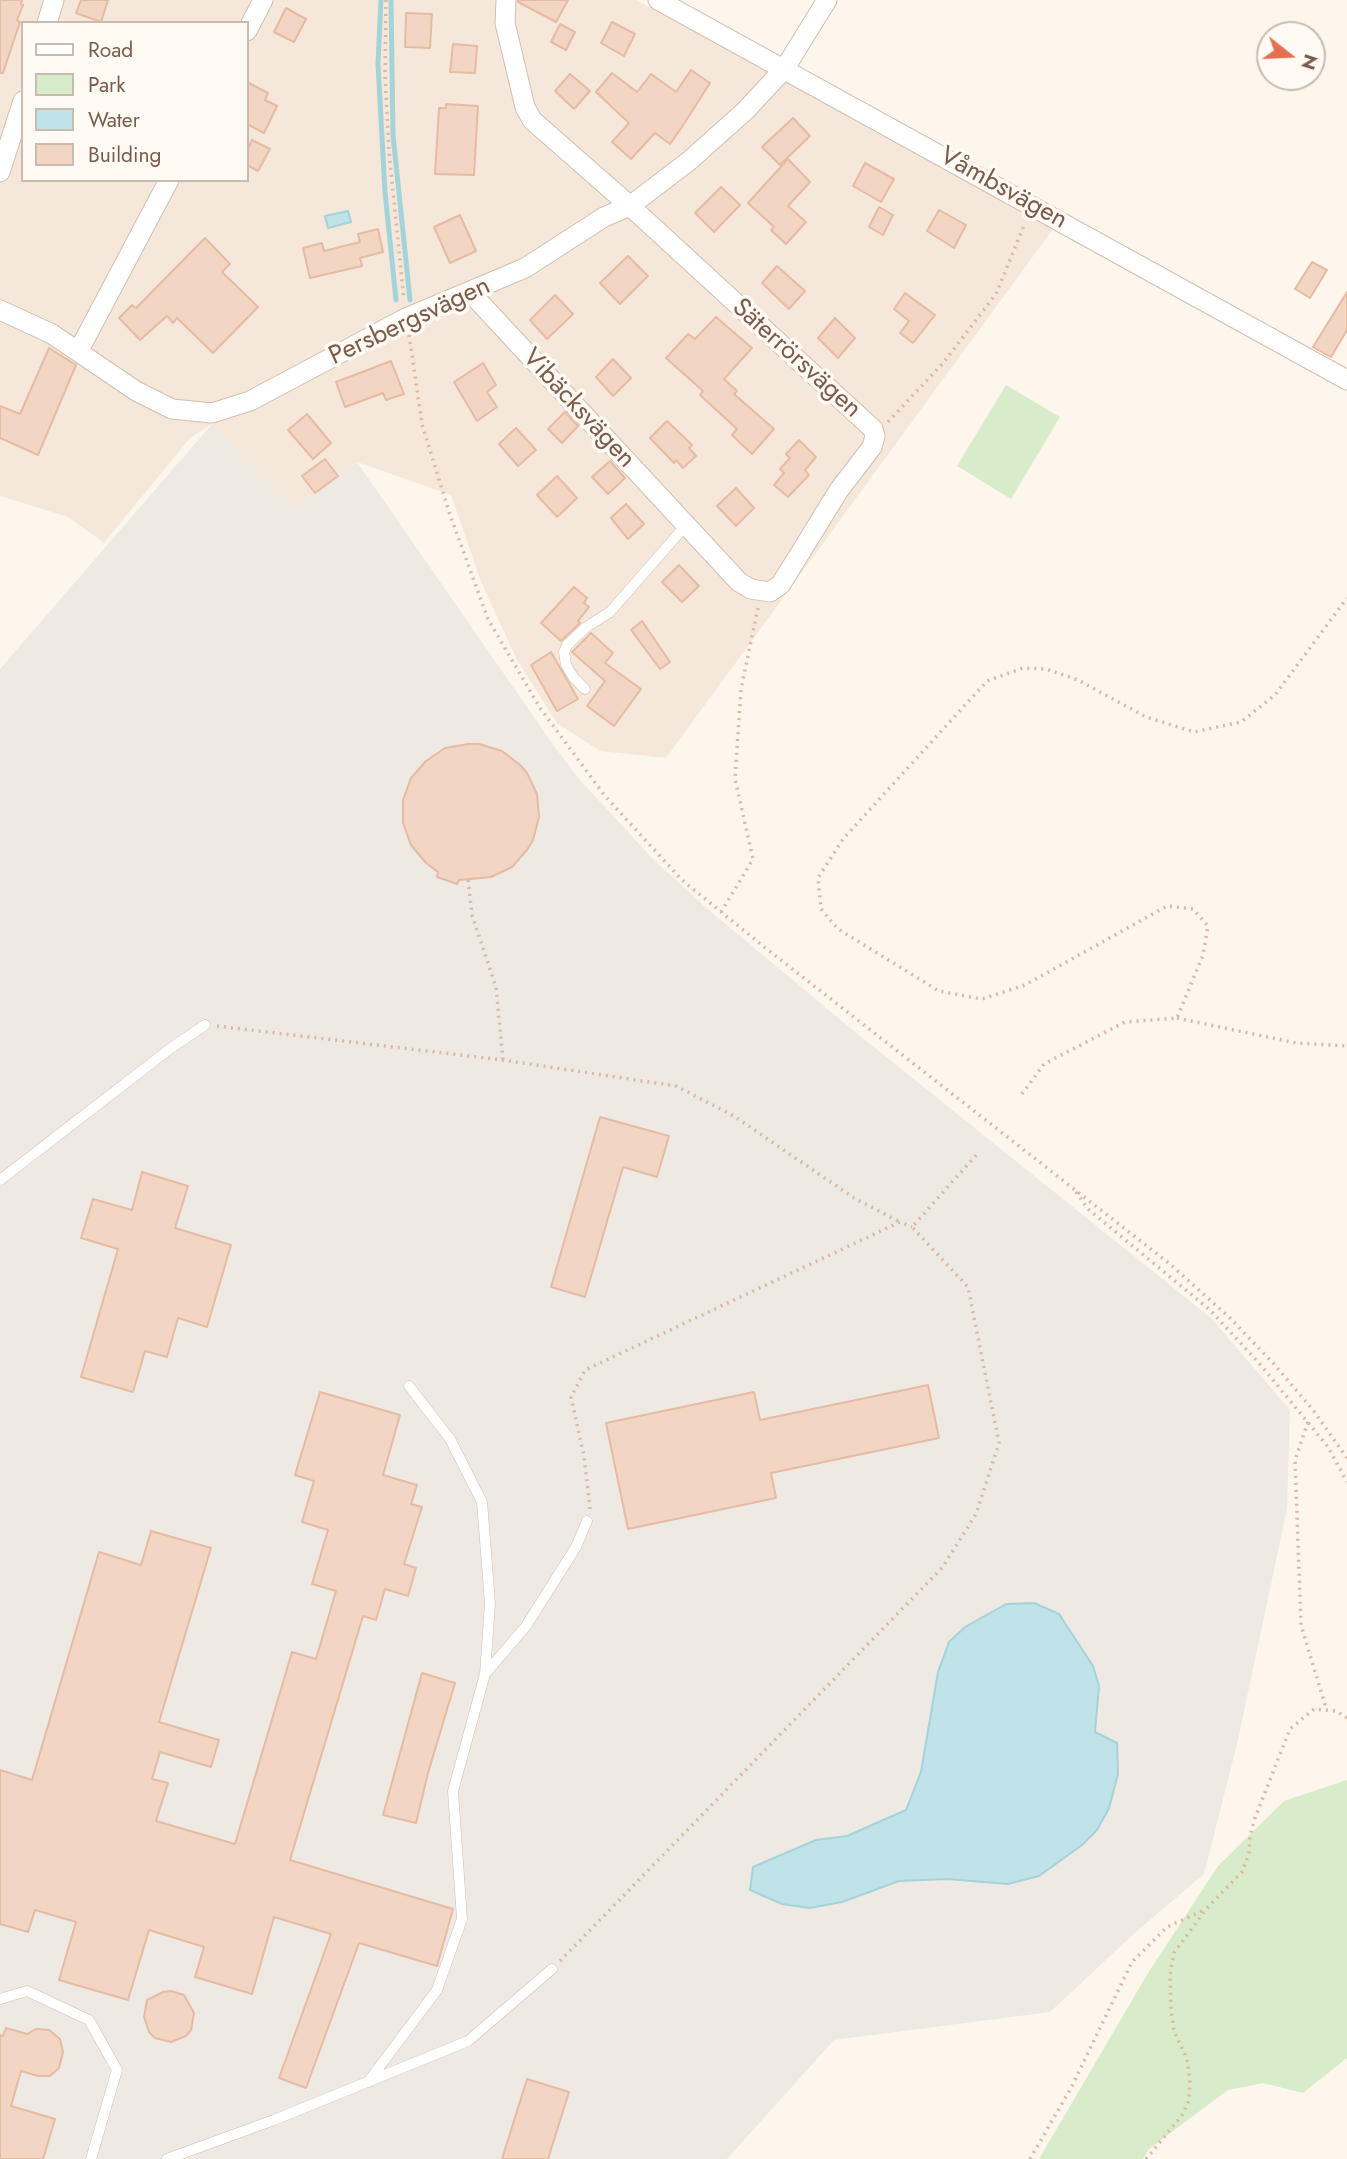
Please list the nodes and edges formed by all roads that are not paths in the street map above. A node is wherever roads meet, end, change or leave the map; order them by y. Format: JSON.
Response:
{"nodes":[{"id":1,"x":54,"y":0,"type":"edge"},
{"id":2,"x":263,"y":0,"type":"edge"},
{"id":3,"x":506,"y":0,"type":"edge"},
{"id":4,"x":658,"y":0,"type":"edge"},
{"id":5,"x":827,"y":0,"type":"edge"},
{"id":6,"x":48,"y":21,"type":"edge"},
{"id":7,"x":248,"y":29,"type":"edge"},
{"id":8,"x":785,"y":68,"type":"junction"},
{"id":9,"x":21,"y":106,"type":"edge"},
{"id":10,"x":0,"y":172,"type":"edge"},
{"id":11,"x":168,"y":182,"type":"edge"},
{"id":12,"x":629,"y":206,"type":"junction"},
{"id":13,"x":470,"y":292,"type":"junction"},
{"id":14,"x":0,"y":310,"type":"edge"},
{"id":15,"x":79,"y":350,"type":"junction"},
{"id":16,"x":1347,"y":380,"type":"edge"},
{"id":17,"x":686,"y":525,"type":"junction"},
{"id":18,"x":761,"y":592,"type":"joint"},
{"id":19,"x":585,"y":689,"type":"dead end"},
{"id":20,"x":205,"y":1025,"type":"road end"},
{"id":21,"x":0,"y":1180,"type":"edge"},
{"id":22,"x":409,"y":1386,"type":"dead end"},
{"id":23,"x":587,"y":1521,"type":"road end"},
{"id":24,"x":485,"y":1674,"type":"junction"},
{"id":25,"x":552,"y":1969,"type":"road end"},
{"id":26,"x":0,"y":1999,"type":"edge"},
{"id":27,"x":368,"y":2082,"type":"junction"},
{"id":28,"x":91,"y":2159,"type":"edge"},
{"id":29,"x":167,"y":2159,"type":"edge"}],
"edges":[{"from":1,"to":6,"type":"street"},
{"from":2,"to":7,"type":"street"},
{"from":3,"to":12,"type":"street","name":"Säterrörsvägen"},
{"from":4,"to":8,"type":"street","name":"Våmbsvägen"},
{"from":5,"to":8,"type":"street","name":"Persbergsvägen"},
{"from":8,"to":12,"type":"street","name":"Persbergsvägen"},
{"from":8,"to":16,"type":"street","name":"Våmbsvägen"},
{"from":9,"to":10,"type":"street"},
{"from":11,"to":15,"type":"street"},
{"from":12,"to":13,"type":"street","name":"Persbergsvägen"},
{"from":12,"to":18,"type":"street","name":"Säterrörsvägen"},
{"from":13,"to":15,"type":"street","name":"Persbergsvägen"},
{"from":13,"to":17,"type":"street","name":"Vibäcksvägen"},
{"from":14,"to":15,"type":"street","name":"Persbergsvägen"},
{"from":17,"to":18,"type":"street","name":"Vibäcksvägen"},
{"from":17,"to":19,"type":"lane"},
{"from":20,"to":21,"type":"lane"},
{"from":22,"to":24,"type":"lane"},
{"from":23,"to":24,"type":"lane"},
{"from":24,"to":27,"type":"lane"},
{"from":25,"to":27,"type":"lane"},
{"from":26,"to":28,"type":"lane"},
{"from":27,"to":29,"type":"lane"}]}
